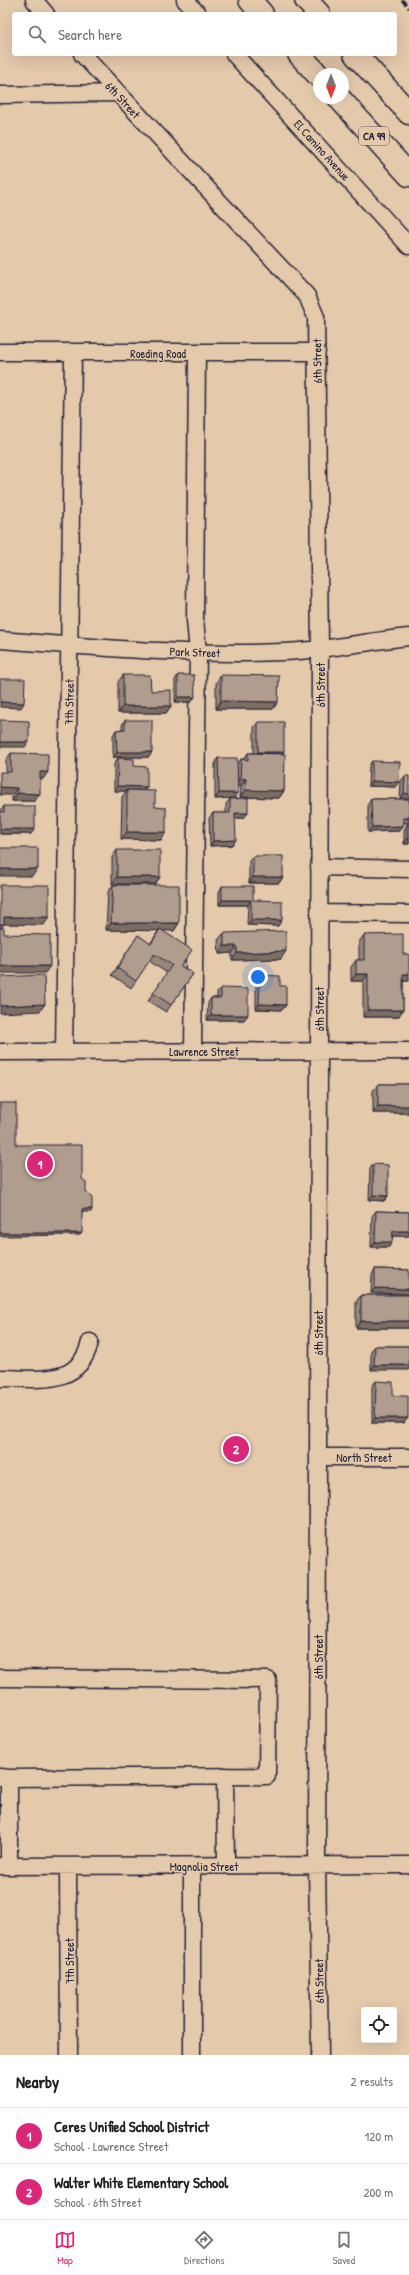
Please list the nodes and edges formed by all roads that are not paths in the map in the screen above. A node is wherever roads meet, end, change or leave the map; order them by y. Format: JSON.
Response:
{"nodes":[{"id":1,"x":34,"y":0,"type":"edge"},
{"id":2,"x":185,"y":0,"type":"edge"},
{"id":3,"x":250,"y":0,"type":"edge"},
{"id":4,"x":306,"y":0,"type":"edge"},
{"id":5,"x":44,"y":12,"type":"edge"},
{"id":6,"x":196,"y":12,"type":"edge"},
{"id":7,"x":260,"y":12,"type":"edge"},
{"id":8,"x":317,"y":12,"type":"edge"},
{"id":9,"x":84,"y":56,"type":"edge"},
{"id":10,"x":236,"y":56,"type":"edge"},
{"id":11,"x":301,"y":56,"type":"edge"},
{"id":12,"x":357,"y":56,"type":"edge"},
{"id":13,"x":313,"y":69,"type":"edge"},
{"id":14,"x":117,"y":93,"type":"junction"},
{"id":15,"x":0,"y":95,"type":"edge"},
{"id":16,"x":344,"y":104,"type":"edge"},
{"id":17,"x":409,"y":114,"type":"edge"},
{"id":18,"x":409,"y":175,"type":"edge"},
{"id":19,"x":409,"y":246,"type":"edge"},
{"id":20,"x":0,"y":352,"type":"edge"},
{"id":21,"x":197,"y":352,"type":"junction"},
{"id":22,"x":317,"y":352,"type":"junction"},
{"id":23,"x":73,"y":353,"type":"junction"},
{"id":24,"x":409,"y":627,"type":"edge"},
{"id":25,"x":409,"y":637,"type":"edge"},
{"id":26,"x":389,"y":639,"type":"junction"},
{"id":27,"x":0,"y":640,"type":"edge"},
{"id":28,"x":69,"y":645,"type":"junction"},
{"id":29,"x":320,"y":649,"type":"junction"},
{"id":30,"x":198,"y":652,"type":"junction"},
{"id":31,"x":319,"y":867,"type":"junction"},
{"id":32,"x":409,"y":869,"type":"edge"},
{"id":33,"x":319,"y":912,"type":"junction"},
{"id":34,"x":409,"y":914,"type":"edge"},
{"id":35,"x":193,"y":1051,"type":"junction"},
{"id":36,"x":319,"y":1051,"type":"junction"},
{"id":37,"x":409,"y":1051,"type":"edge"},
{"id":38,"x":0,"y":1052,"type":"edge"},
{"id":39,"x":64,"y":1052,"type":"junction"},
{"id":40,"x":90,"y":1342,"type":"dead end"},
{"id":41,"x":0,"y":1378,"type":"edge"},
{"id":42,"x":409,"y":1457,"type":"edge"},
{"id":43,"x":318,"y":1458,"type":"junction"},
{"id":44,"x":0,"y":1678,"type":"edge"},
{"id":45,"x":225,"y":1776,"type":"junction"},
{"id":46,"x":4,"y":1778,"type":"edge"},
{"id":47,"x":226,"y":1865,"type":"junction"},
{"id":48,"x":317,"y":1865,"type":"junction"},
{"id":49,"x":409,"y":1865,"type":"edge"},
{"id":50,"x":5,"y":1866,"type":"edge"},
{"id":51,"x":68,"y":1866,"type":"junction"},
{"id":52,"x":192,"y":1866,"type":"junction"},
{"id":53,"x":69,"y":2055,"type":"edge"},
{"id":54,"x":192,"y":2055,"type":"edge"},
{"id":55,"x":320,"y":2055,"type":"edge"}],
"edges":[{"from":1,"to":5,"type":"street"},
{"from":2,"to":6,"type":"street"},
{"from":3,"to":7,"type":"highway"},
{"from":4,"to":8,"type":"highway"},
{"from":9,"to":14,"type":"street","name":"6th Street"},
{"from":10,"to":19,"type":"street","name":"El Camino Avenue"},
{"from":11,"to":13,"type":"highway"},
{"from":12,"to":17,"type":"highway"},
{"from":14,"to":15,"type":"street"},
{"from":14,"to":22,"type":"street","name":"6th Street"},
{"from":16,"to":18,"type":"highway","number":"CA 99"},
{"from":20,"to":23,"type":"street","name":"Roeding Road"},
{"from":21,"to":22,"type":"street","name":"Roeding Road"},
{"from":21,"to":23,"type":"street","name":"Roeding Road"},
{"from":21,"to":30,"type":"street"},
{"from":22,"to":29,"type":"street","name":"6th Street"},
{"from":23,"to":28,"type":"street","name":"7th Street"},
{"from":24,"to":26,"type":"street","name":"Park Street"},
{"from":25,"to":26,"type":"street","name":"Park Street"},
{"from":26,"to":29,"type":"street","name":"Park Street"},
{"from":27,"to":28,"type":"street","name":"Park Street"},
{"from":28,"to":30,"type":"street","name":"Park Street"},
{"from":28,"to":39,"type":"street","name":"7th Street"},
{"from":29,"to":30,"type":"street","name":"Park Street"},
{"from":29,"to":31,"type":"street","name":"6th Street"},
{"from":30,"to":35,"type":"street"},
{"from":31,"to":32,"type":"street"},
{"from":31,"to":33,"type":"street","name":"6th Street"},
{"from":33,"to":34,"type":"street"},
{"from":33,"to":36,"type":"street","name":"6th Street"},
{"from":35,"to":36,"type":"street","name":"Lawrence Street"},
{"from":35,"to":39,"type":"street","name":"Lawrence Street"},
{"from":36,"to":37,"type":"street","name":"Lawrence Street"},
{"from":36,"to":43,"type":"street","name":"6th Street"},
{"from":38,"to":39,"type":"street","name":"Lawrence Street"},
{"from":40,"to":41,"type":"street"},
{"from":42,"to":43,"type":"street","name":"North Street"},
{"from":43,"to":48,"type":"street","name":"6th Street"},
{"from":44,"to":45,"type":"street"},
{"from":45,"to":46,"type":"street"},
{"from":45,"to":47,"type":"street"},
{"from":46,"to":50,"type":"street"},
{"from":47,"to":48,"type":"street","name":"Magnolia Street"},
{"from":47,"to":52,"type":"street","name":"Magnolia Street"},
{"from":48,"to":49,"type":"street","name":"Magnolia Street"},
{"from":48,"to":55,"type":"street","name":"6th Street"},
{"from":50,"to":51,"type":"street","name":"Magnolia Street"},
{"from":51,"to":52,"type":"street","name":"Magnolia Street"},
{"from":51,"to":53,"type":"street","name":"7th Street"},
{"from":52,"to":54,"type":"street"}]}
